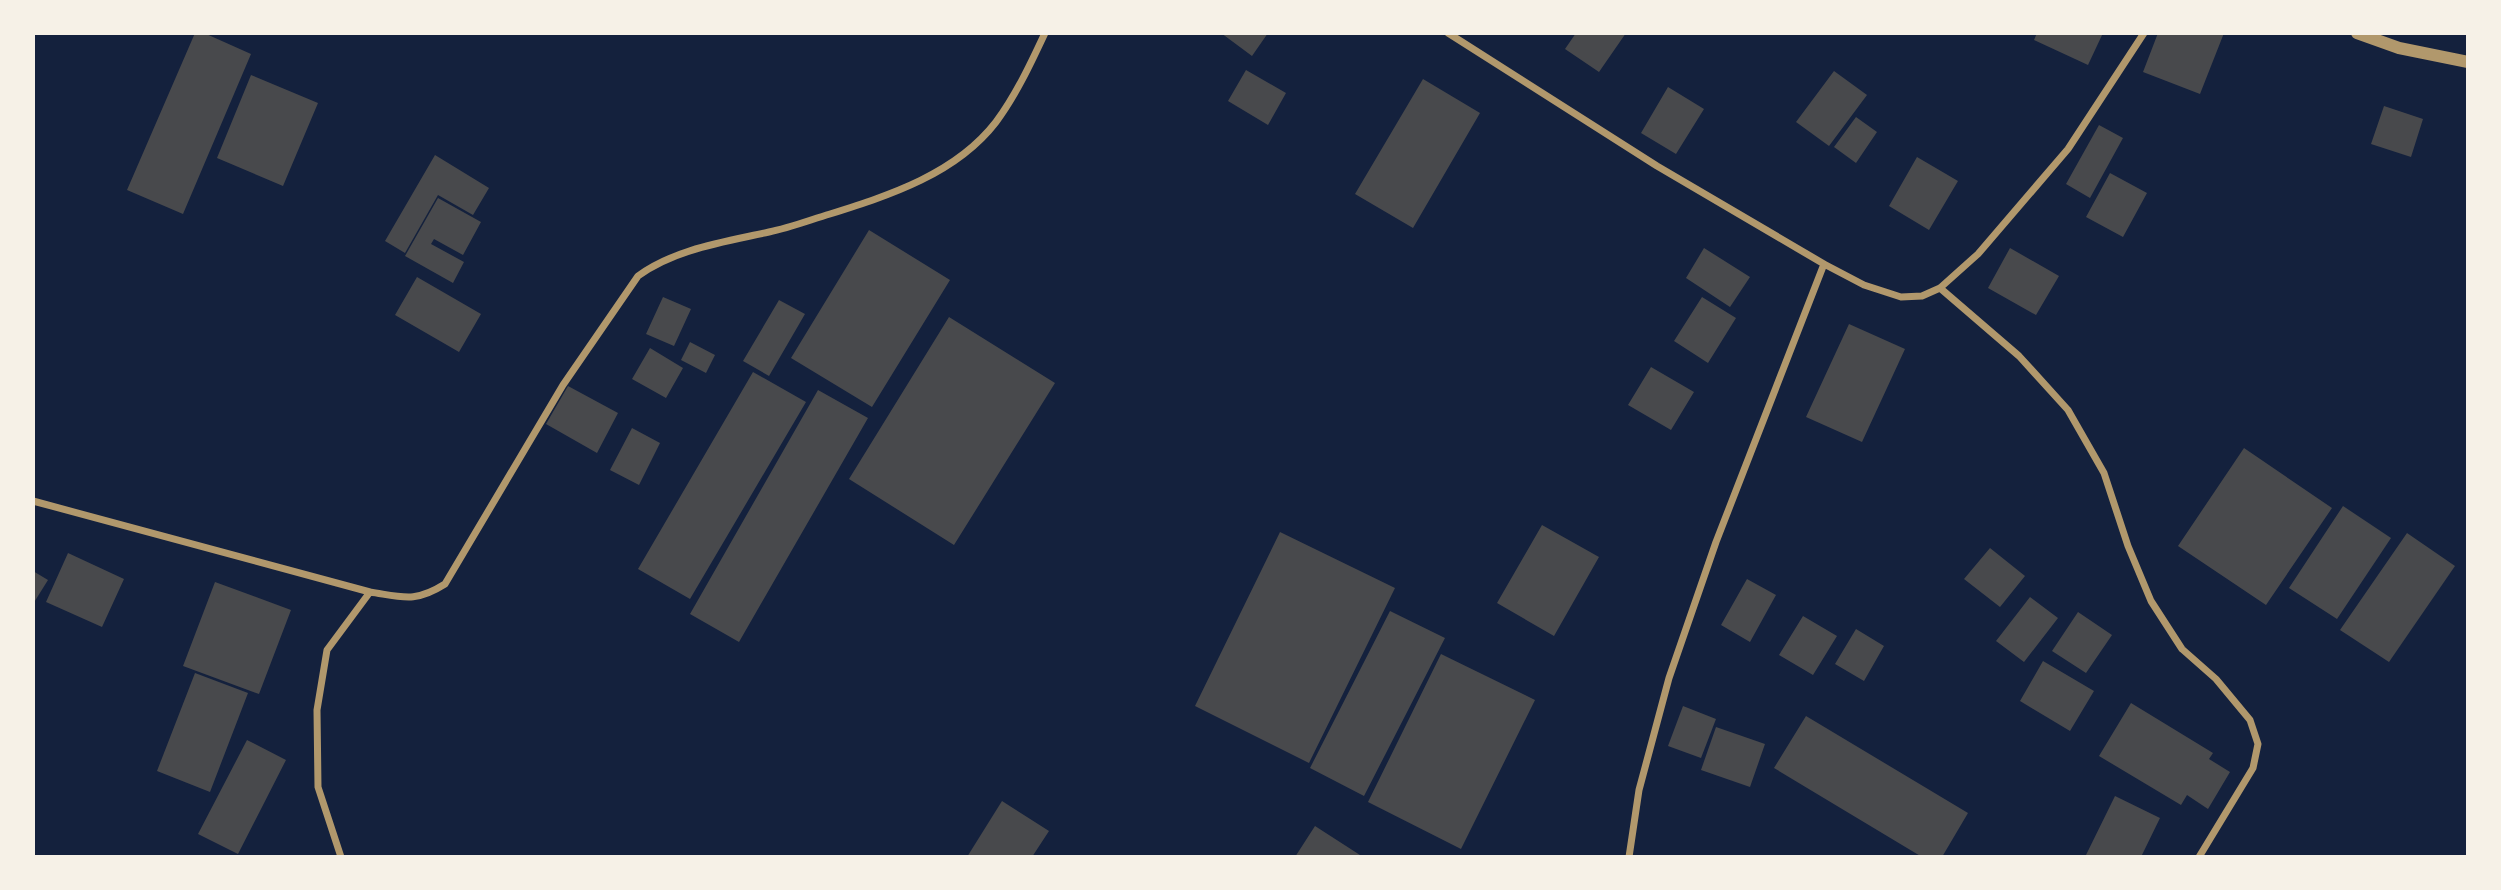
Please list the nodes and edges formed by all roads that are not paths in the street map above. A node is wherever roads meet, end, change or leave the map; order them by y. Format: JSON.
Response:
{"nodes":[{"id":1,"x":1045,"y":33,"type":"edge"},
{"id":2,"x":1448,"y":33,"type":"edge"},
{"id":3,"x":2144,"y":33,"type":"edge"},
{"id":4,"x":2357,"y":33,"type":"edge"},
{"id":5,"x":2468,"y":62,"type":"edge"},
{"id":6,"x":1824,"y":264,"type":"junction"},
{"id":7,"x":1940,"y":288,"type":"junction"},
{"id":8,"x":33,"y":501,"type":"edge"},
{"id":9,"x":370,"y":592,"type":"junction"},
{"id":10,"x":341,"y":857,"type":"edge"},
{"id":11,"x":1629,"y":857,"type":"edge"},
{"id":12,"x":2199,"y":857,"type":"edge"}],
"edges":[{"from":1,"to":9,"type":"street"},
{"from":2,"to":6,"type":"street"},
{"from":3,"to":7,"type":"street"},
{"from":4,"to":5,"type":"street"},
{"from":6,"to":7,"type":"street"},
{"from":6,"to":11,"type":"street"},
{"from":7,"to":12,"type":"street"},
{"from":8,"to":9,"type":"street"},
{"from":9,"to":10,"type":"street"}]}
